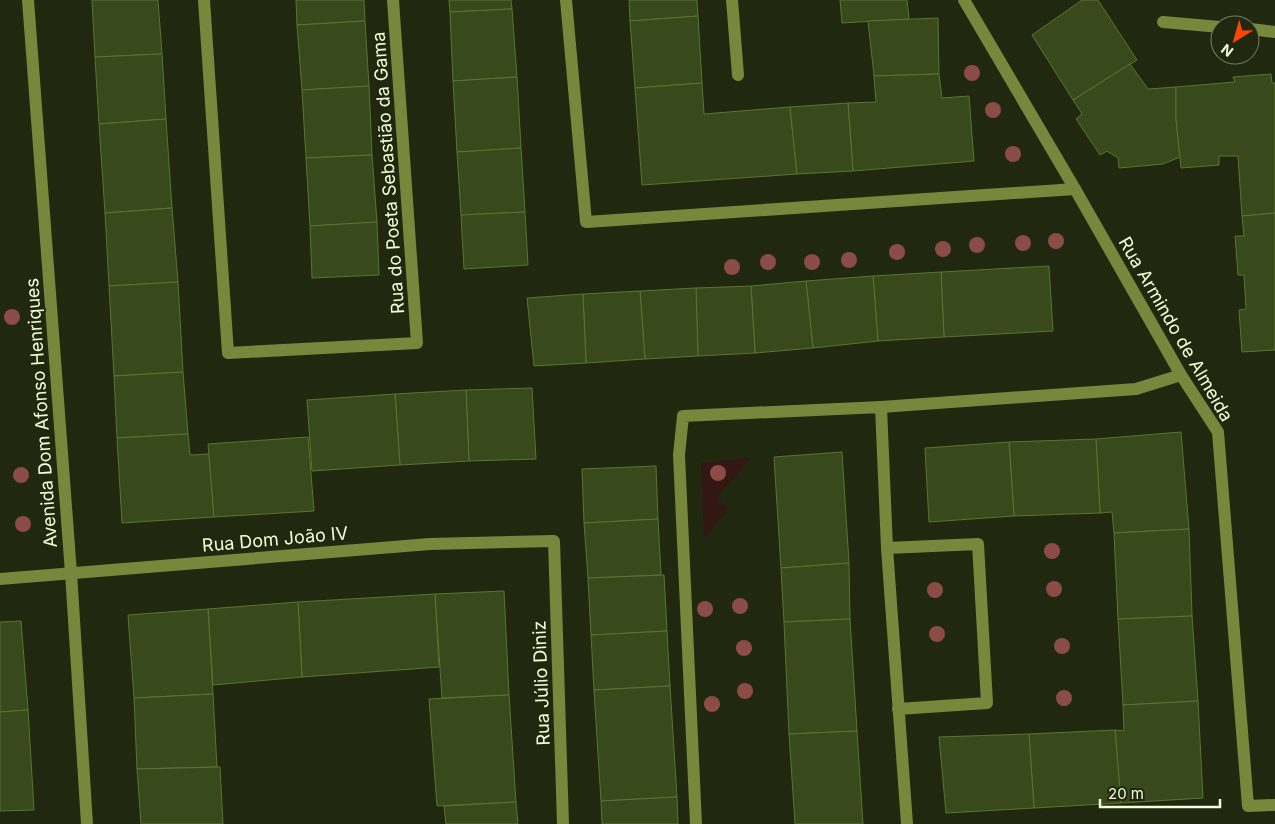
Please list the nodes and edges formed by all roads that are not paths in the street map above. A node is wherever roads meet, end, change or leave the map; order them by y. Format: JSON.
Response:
{"nodes":[{"id":1,"x":28,"y":0,"type":"edge"},
{"id":2,"x":204,"y":0,"type":"edge"},
{"id":3,"x":393,"y":0,"type":"edge"},
{"id":4,"x":566,"y":0,"type":"edge"},
{"id":5,"x":732,"y":0,"type":"edge"},
{"id":6,"x":964,"y":0,"type":"edge"},
{"id":7,"x":1163,"y":22,"type":"dead end"},
{"id":8,"x":1210,"y":26,"type":"edge"},
{"id":9,"x":1260,"y":31,"type":"edge"},
{"id":10,"x":1275,"y":32,"type":"edge"},
{"id":11,"x":738,"y":75,"type":"dead end"},
{"id":12,"x":1075,"y":189,"type":"junction"},
{"id":13,"x":1181,"y":375,"type":"junction"},
{"id":14,"x":881,"y":408,"type":"junction"},
{"id":15,"x":554,"y":541,"type":"joint"},
{"id":16,"x":887,"y":548,"type":"junction"},
{"id":17,"x":70,"y":573,"type":"junction"},
{"id":18,"x":0,"y":578,"type":"edge"},
{"id":19,"x":898,"y":708,"type":"junction"},
{"id":20,"x":1275,"y":806,"type":"edge"},
{"id":21,"x":87,"y":824,"type":"edge"},
{"id":22,"x":563,"y":824,"type":"edge"},
{"id":23,"x":696,"y":824,"type":"edge"},
{"id":24,"x":907,"y":824,"type":"edge"}],
"edges":[{"from":1,"to":17,"type":"street","name":"Avenida Dom Afonso Henriques"},
{"from":2,"to":3,"type":"street","name":"Rua do Poeta Sebastião da Gama"},
{"from":4,"to":12,"type":"street"},
{"from":5,"to":11,"type":"street"},
{"from":6,"to":12,"type":"street","name":"Rua Armindo de Almeida"},
{"from":7,"to":8,"type":"street"},
{"from":9,"to":10,"type":"street"},
{"from":12,"to":13,"type":"street","name":"Rua Armindo de Almeida"},
{"from":13,"to":14,"type":"street"},
{"from":13,"to":20,"type":"street","name":"Rua Armindo de Almeida"},
{"from":14,"to":16,"type":"street"},
{"from":14,"to":23,"type":"street"},
{"from":15,"to":17,"type":"street","name":"Rua Dom João IV"},
{"from":15,"to":22,"type":"street","name":"Rua Júlio Diniz"},
{"from":16,"to":19,"type":"street"},
{"from":16,"to":19,"type":"street"},
{"from":17,"to":18,"type":"street","name":"Rua Dom João IV"},
{"from":17,"to":21,"type":"street","name":"Avenida Dom Afonso Henriques"},
{"from":19,"to":24,"type":"street"}]}
